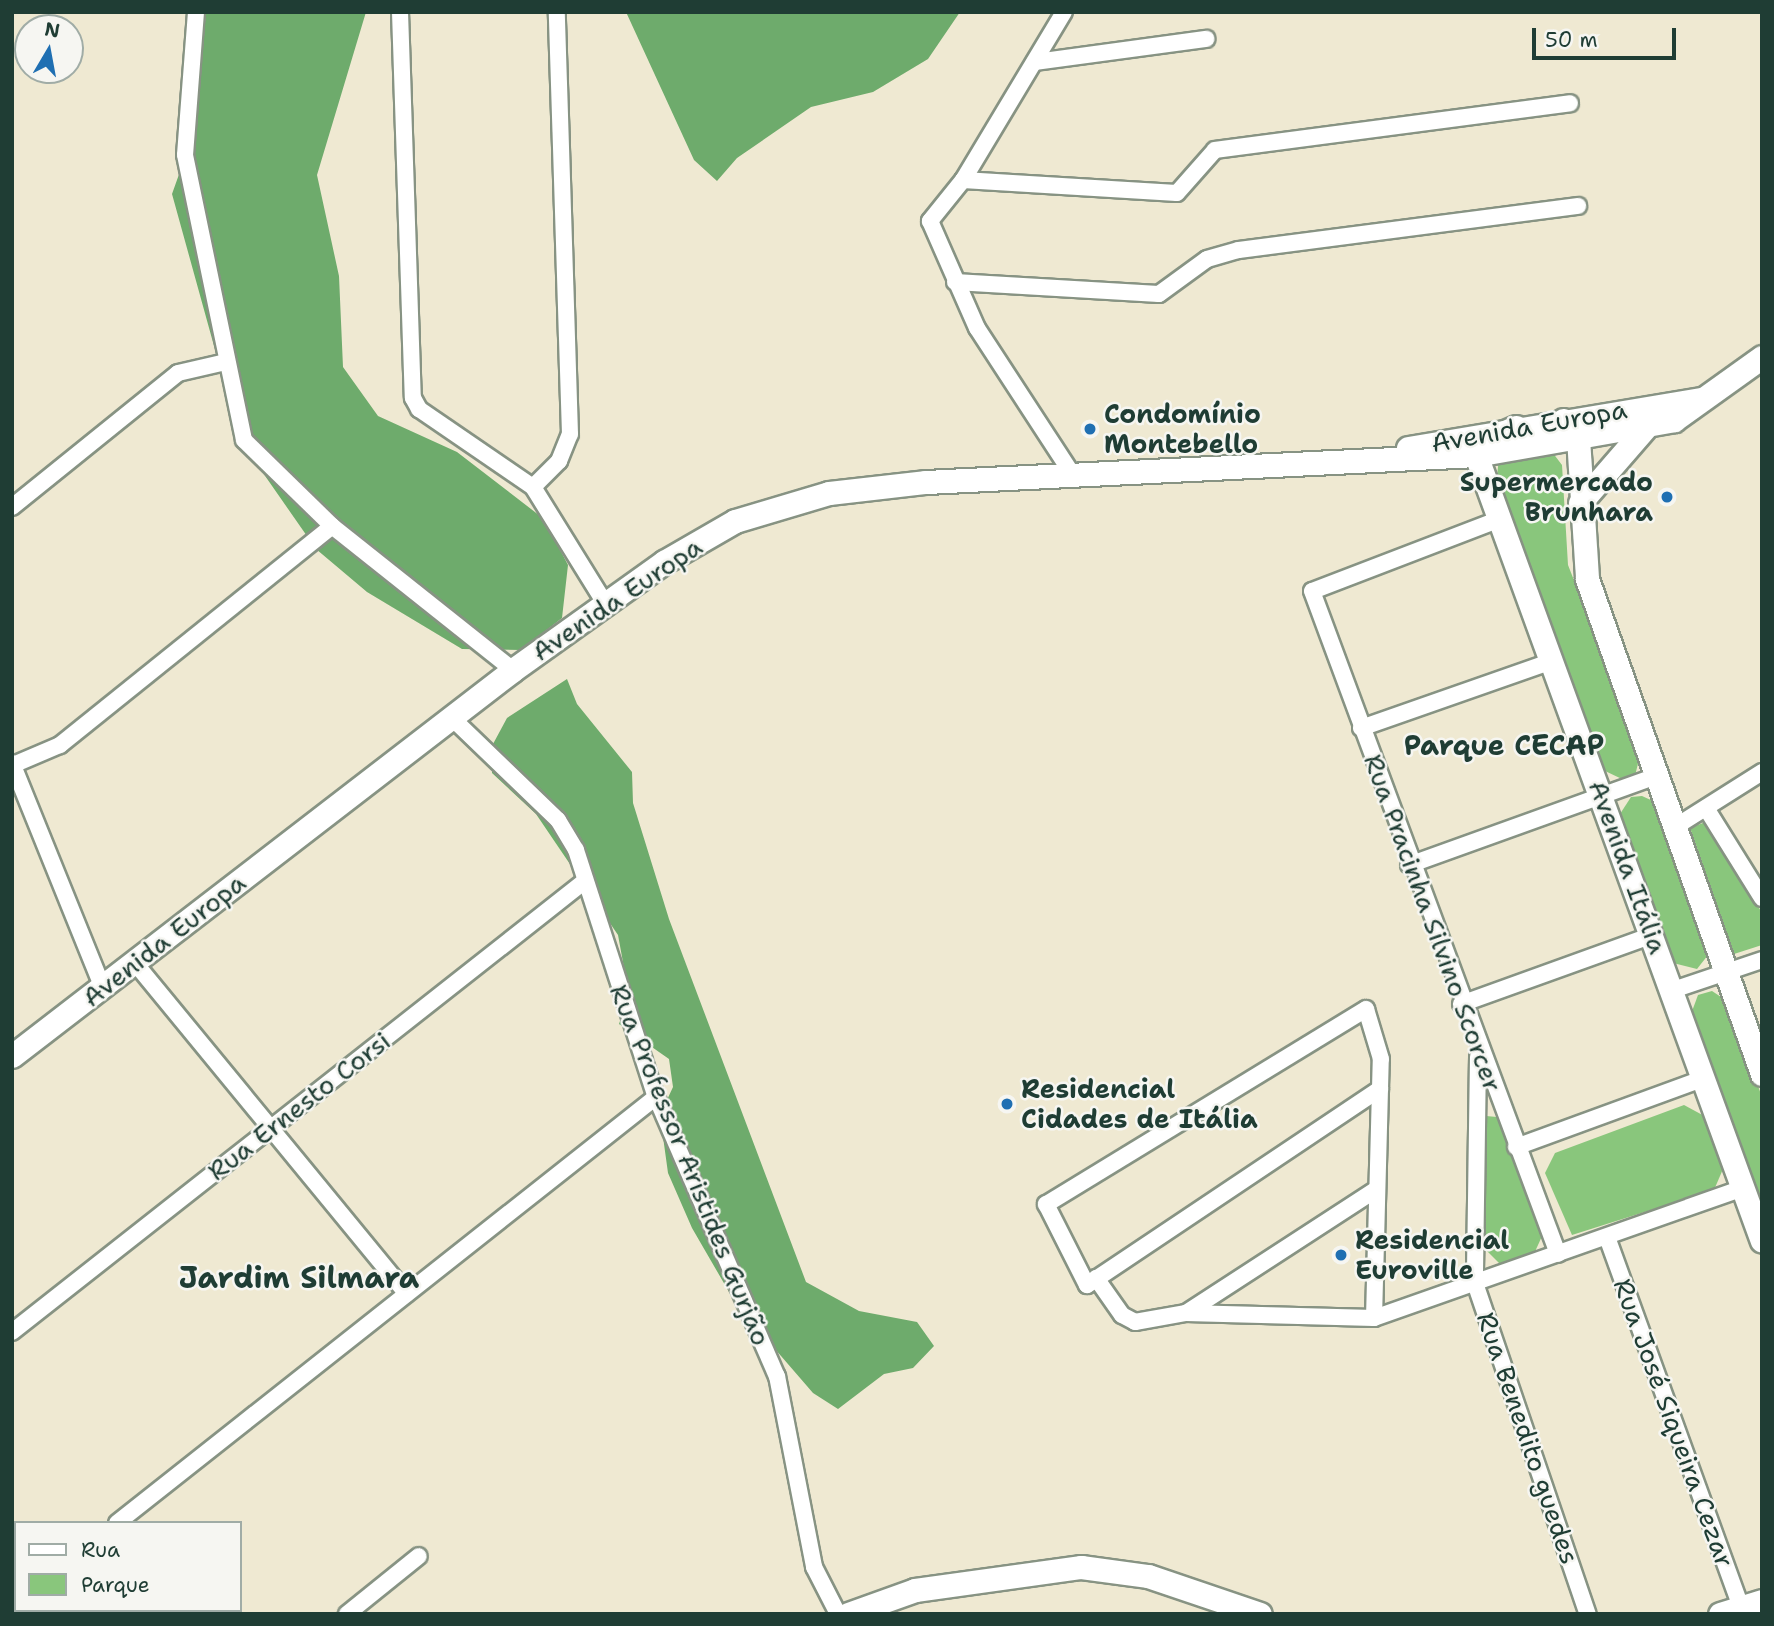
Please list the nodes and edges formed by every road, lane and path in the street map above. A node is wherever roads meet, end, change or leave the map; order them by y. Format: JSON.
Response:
{"nodes":[{"id":1,"x":196,"y":12,"type":"edge"},
{"id":2,"x":400,"y":12,"type":"edge"},
{"id":3,"x":557,"y":12,"type":"edge"},
{"id":4,"x":1065,"y":12,"type":"edge"},
{"id":5,"x":1206,"y":39,"type":"dead end"},
{"id":6,"x":1035,"y":62,"type":"junction"},
{"id":7,"x":1570,"y":103,"type":"dead end"},
{"id":8,"x":963,"y":180,"type":"junction"},
{"id":9,"x":1578,"y":206,"type":"dead end"},
{"id":10,"x":955,"y":282,"type":"junction"},
{"id":11,"x":1761,"y":359,"type":"edge"},
{"id":12,"x":226,"y":362,"type":"junction"},
{"id":13,"x":1712,"y":398,"type":"junction"},
{"id":14,"x":1516,"y":427,"type":"junction"},
{"id":15,"x":1645,"y":428,"type":"junction"},
{"id":16,"x":1570,"y":429,"type":"junction"},
{"id":17,"x":1476,"y":455,"type":"junction"},
{"id":18,"x":1347,"y":462,"type":"junction"},
{"id":19,"x":1072,"y":472,"type":"junction"},
{"id":20,"x":533,"y":487,"type":"junction"},
{"id":21,"x":1580,"y":503,"type":"junction"},
{"id":22,"x":12,"y":507,"type":"edge"},
{"id":23,"x":1500,"y":519,"type":"junction"},
{"id":24,"x":332,"y":526,"type":"junction"},
{"id":25,"x":605,"y":603,"type":"junction"},
{"id":26,"x":1552,"y":660,"type":"junction"},
{"id":27,"x":513,"y":670,"type":"junction"},
{"id":28,"x":452,"y":718,"type":"junction"},
{"id":29,"x":1361,"y":728,"type":"junction"},
{"id":30,"x":13,"y":764,"type":"edge"},
{"id":31,"x":1762,"y":772,"type":"edge"},
{"id":32,"x":1656,"y":776,"type":"junction"},
{"id":33,"x":1601,"y":795,"type":"junction"},
{"id":34,"x":1706,"y":808,"type":"junction"},
{"id":35,"x":1675,"y":827,"type":"junction"},
{"id":36,"x":1409,"y":865,"type":"junction"},
{"id":37,"x":585,"y":881,"type":"junction"},
{"id":38,"x":1762,"y":898,"type":"edge"},
{"id":39,"x":1653,"y":935,"type":"junction"},
{"id":40,"x":1762,"y":960,"type":"edge"},
{"id":41,"x":135,"y":963,"type":"junction"},
{"id":42,"x":1726,"y":972,"type":"junction"},
{"id":43,"x":103,"y":988,"type":"junction"},
{"id":44,"x":1673,"y":990,"type":"junction"},
{"id":45,"x":1461,"y":1004,"type":"junction"},
{"id":46,"x":1479,"y":1051,"type":"junction"},
{"id":47,"x":12,"y":1056,"type":"edge"},
{"id":48,"x":1762,"y":1074,"type":"edge"},
{"id":49,"x":1705,"y":1078,"type":"junction"},
{"id":50,"x":1380,"y":1089,"type":"junction"},
{"id":51,"x":656,"y":1097,"type":"junction"},
{"id":52,"x":271,"y":1128,"type":"junction"},
{"id":53,"x":1516,"y":1147,"type":"junction"},
{"id":54,"x":1377,"y":1188,"type":"junction"},
{"id":55,"x":1743,"y":1188,"type":"junction"},
{"id":56,"x":1607,"y":1237,"type":"junction"},
{"id":57,"x":1762,"y":1241,"type":"edge"},
{"id":58,"x":1558,"y":1254,"type":"junction"},
{"id":59,"x":1096,"y":1279,"type":"junction"},
{"id":60,"x":1475,"y":1283,"type":"junction"},
{"id":61,"x":407,"y":1294,"type":"junction"},
{"id":62,"x":1186,"y":1313,"type":"junction"},
{"id":63,"x":1374,"y":1318,"type":"junction"},
{"id":64,"x":12,"y":1332,"type":"edge"},
{"id":65,"x":120,"y":1521,"type":"edge"},
{"id":66,"x":419,"y":1556,"type":"dead end"},
{"id":67,"x":1741,"y":1608,"type":"edge"},
{"id":68,"x":347,"y":1614,"type":"edge"},
{"id":69,"x":838,"y":1614,"type":"edge"},
{"id":70,"x":848,"y":1614,"type":"edge"},
{"id":71,"x":1260,"y":1614,"type":"edge"},
{"id":72,"x":1588,"y":1614,"type":"edge"}],
"edges":[{"from":1,"to":12,"type":"street"},
{"from":2,"to":20,"type":"street"},
{"from":3,"to":20,"type":"street"},
{"from":4,"to":6,"type":"street"},
{"from":5,"to":6,"type":"street"},
{"from":6,"to":8,"type":"street"},
{"from":7,"to":8,"type":"street"},
{"from":8,"to":10,"type":"street"},
{"from":9,"to":10,"type":"street"},
{"from":10,"to":19,"type":"street"},
{"from":11,"to":13,"type":"street","name":"Avenida Europa"},
{"from":12,"to":22,"type":"street"},
{"from":12,"to":24,"type":"street"},
{"from":13,"to":15,"type":"street","name":"Avenida Europa"},
{"from":13,"to":16,"type":"street","name":"Avenida Europa"},
{"from":14,"to":16,"type":"street","name":"Avenida Europa"},
{"from":14,"to":17,"type":"street"},
{"from":14,"to":18,"type":"street","name":"Avenida Europa"},
{"from":15,"to":16,"type":"street","name":"Avenida Europa"},
{"from":15,"to":21,"type":"street"},
{"from":16,"to":17,"type":"street","name":"Avenida Europa"},
{"from":16,"to":21,"type":"street"},
{"from":17,"to":18,"type":"street","name":"Avenida Europa"},
{"from":17,"to":23,"type":"street","name":"Avenida Itália"},
{"from":18,"to":19,"type":"street","name":"Avenida Europa"},
{"from":19,"to":25,"type":"street","name":"Avenida Europa"},
{"from":20,"to":25,"type":"street"},
{"from":21,"to":32,"type":"street"},
{"from":23,"to":26,"type":"street","name":"Avenida Itália"},
{"from":23,"to":29,"type":"street","name":"Rua Pracinha Silvino Scorcer"},
{"from":24,"to":27,"type":"street"},
{"from":24,"to":30,"type":"street"},
{"from":25,"to":27,"type":"street","name":"Avenida Europa"},
{"from":26,"to":29,"type":"street"},
{"from":26,"to":33,"type":"street","name":"Avenida Itália"},
{"from":27,"to":28,"type":"street","name":"Avenida Europa"},
{"from":28,"to":37,"type":"street","name":"Rua Professor Aristides Gurjão"},
{"from":28,"to":41,"type":"street","name":"Avenida Europa"},
{"from":29,"to":36,"type":"street","name":"Rua Pracinha Silvino Scorcer"},
{"from":30,"to":43,"type":"street"},
{"from":31,"to":34,"type":"street"},
{"from":32,"to":33,"type":"street"},
{"from":32,"to":35,"type":"street"},
{"from":33,"to":36,"type":"street"},
{"from":33,"to":39,"type":"street","name":"Avenida Itália"},
{"from":34,"to":35,"type":"street"},
{"from":34,"to":38,"type":"street"},
{"from":35,"to":42,"type":"street"},
{"from":36,"to":45,"type":"street","name":"Rua Pracinha Silvino Scorcer"},
{"from":37,"to":51,"type":"street","name":"Rua Professor Aristides Gurjão"},
{"from":37,"to":52,"type":"street","name":"Rua Ernesto Corsi"},
{"from":39,"to":44,"type":"street","name":"Avenida Itália"},
{"from":39,"to":45,"type":"street"},
{"from":40,"to":42,"type":"street"},
{"from":41,"to":43,"type":"street","name":"Avenida Europa"},
{"from":41,"to":52,"type":"street"},
{"from":42,"to":44,"type":"street"},
{"from":42,"to":48,"type":"street"},
{"from":43,"to":47,"type":"street","name":"Avenida Europa"},
{"from":44,"to":49,"type":"street","name":"Avenida Itália"},
{"from":45,"to":46,"type":"street","name":"Rua Pracinha Silvino Scorcer"},
{"from":46,"to":53,"type":"street","name":"Rua Pracinha Silvino Scorcer"},
{"from":46,"to":60,"type":"street","name":"Rua Benedito guedes"},
{"from":49,"to":53,"type":"street"},
{"from":49,"to":55,"type":"street","name":"Avenida Itália"},
{"from":50,"to":54,"type":"street"},
{"from":50,"to":59,"type":"street"},
{"from":50,"to":59,"type":"street"},
{"from":51,"to":61,"type":"street"},
{"from":51,"to":69,"type":"street","name":"Rua Professor Aristides Gurjão"},
{"from":52,"to":61,"type":"street"},
{"from":52,"to":64,"type":"street","name":"Rua Ernesto Corsi"},
{"from":53,"to":58,"type":"street","name":"Rua Pracinha Silvino Scorcer"},
{"from":54,"to":62,"type":"street"},
{"from":54,"to":63,"type":"street"},
{"from":55,"to":56,"type":"street"},
{"from":55,"to":57,"type":"street","name":"Avenida Itália"},
{"from":56,"to":58,"type":"street"},
{"from":56,"to":67,"type":"street","name":"Rua José Siqueira Cezar"},
{"from":58,"to":60,"type":"street"},
{"from":59,"to":62,"type":"street"},
{"from":60,"to":63,"type":"street"},
{"from":60,"to":72,"type":"street","name":"Rua Benedito guedes"},
{"from":61,"to":65,"type":"street"},
{"from":62,"to":63,"type":"street"},
{"from":66,"to":68,"type":"street"},
{"from":70,"to":71,"type":"street"}]}
